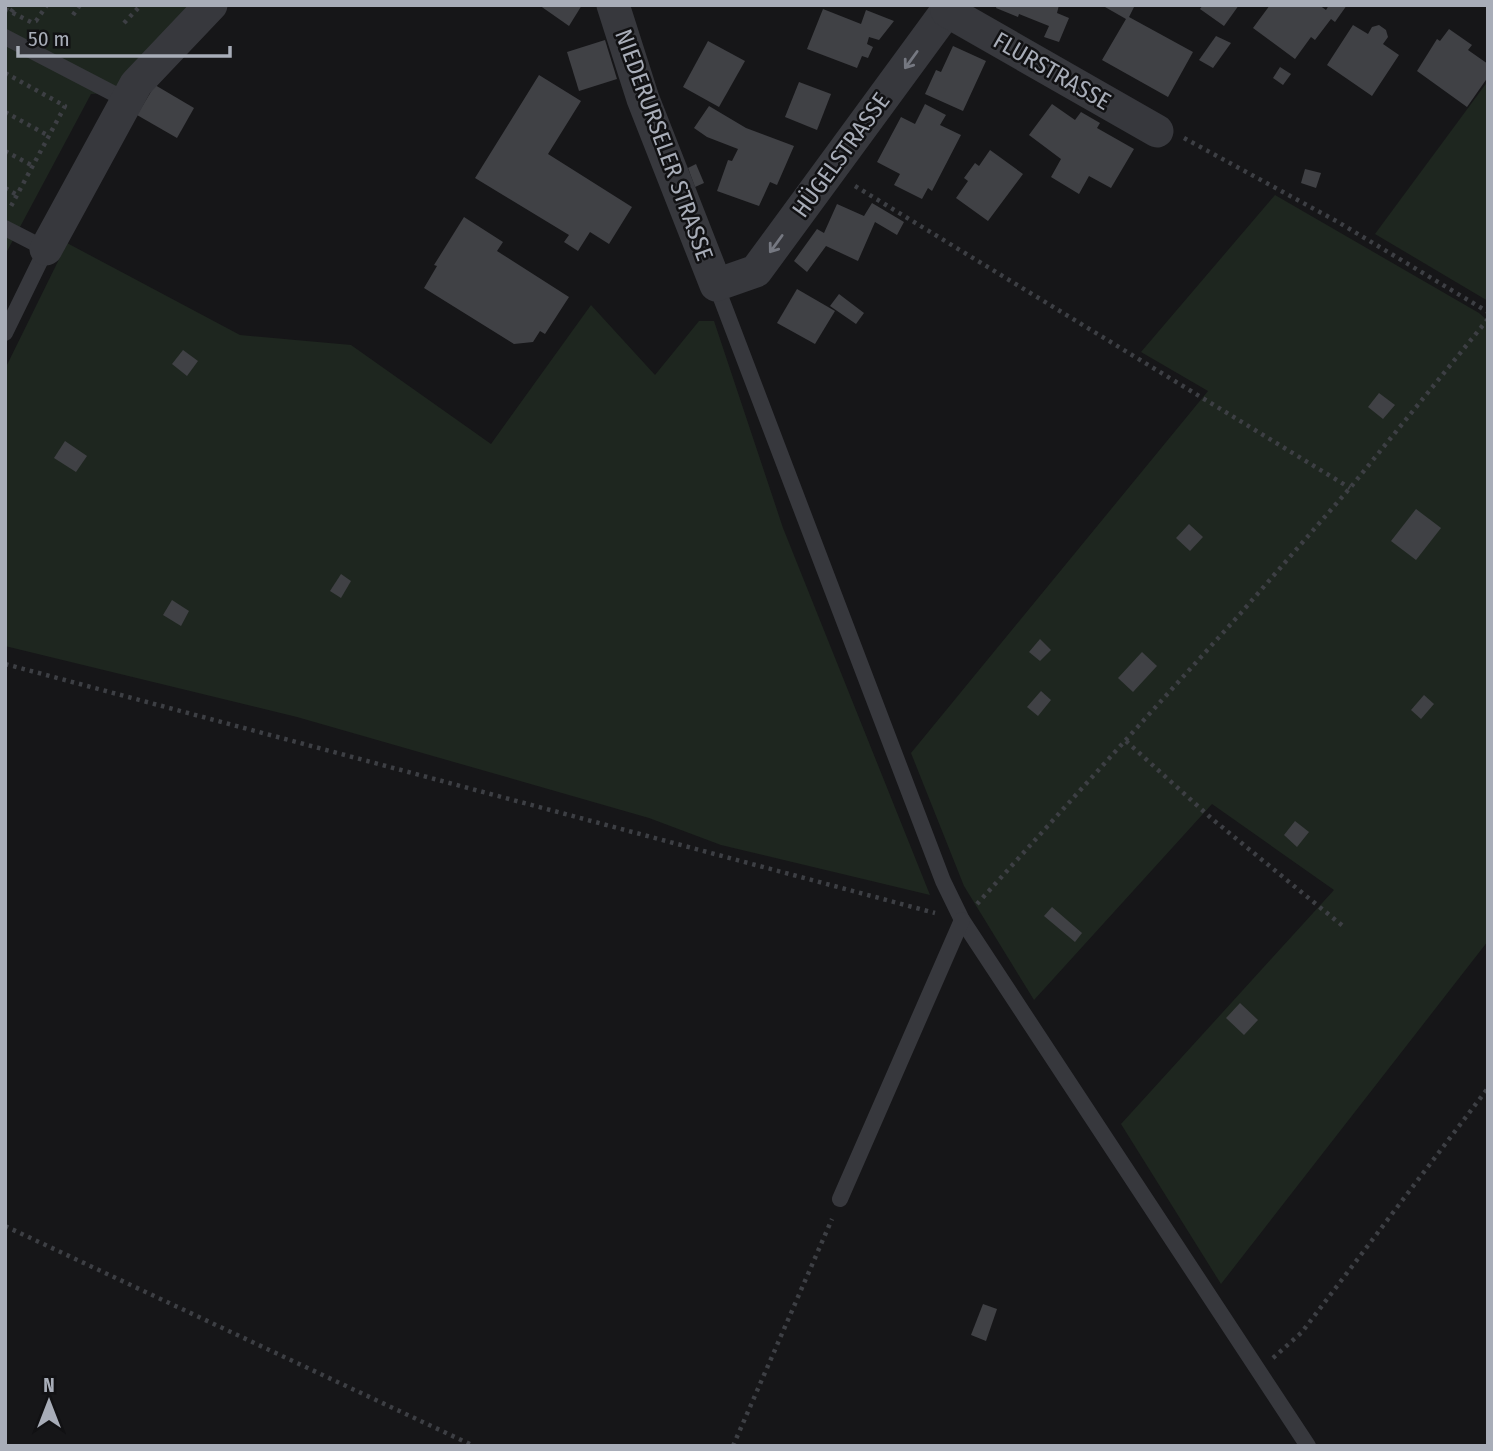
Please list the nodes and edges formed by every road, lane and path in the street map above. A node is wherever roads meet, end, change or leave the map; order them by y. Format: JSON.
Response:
{"nodes":[{"id":1,"x":16,"y":5,"type":"edge"},
{"id":2,"x":47,"y":5,"type":"edge"},
{"id":3,"x":80,"y":5,"type":"edge"},
{"id":4,"x":141,"y":5,"type":"edge"},
{"id":5,"x":211,"y":5,"type":"edge"},
{"id":6,"x":614,"y":5,"type":"edge"},
{"id":7,"x":949,"y":8,"type":"edge"},
{"id":8,"x":5,"y":9,"type":"edge"},
{"id":9,"x":11,"y":12,"type":"junction"},
{"id":10,"x":73,"y":15,"type":"dead end"},
{"id":11,"x":124,"y":23,"type":"dead end"},
{"id":12,"x":5,"y":37,"type":"edge"},
{"id":13,"x":5,"y":73,"type":"edge"},
{"id":14,"x":126,"y":100,"type":"junction"},
{"id":15,"x":5,"y":112,"type":"edge"},
{"id":16,"x":1157,"y":131,"type":"joint"},
{"id":17,"x":49,"y":136,"type":"junction"},
{"id":18,"x":5,"y":151,"type":"edge"},
{"id":19,"x":33,"y":166,"type":"junction"},
{"id":20,"x":830,"y":170,"type":"junction"},
{"id":21,"x":5,"y":188,"type":"edge"},
{"id":22,"x":17,"y":195,"type":"junction"},
{"id":23,"x":5,"y":218,"type":"edge"},
{"id":24,"x":5,"y":228,"type":"edge"},
{"id":25,"x":46,"y":249,"type":"junction"},
{"id":26,"x":716,"y":285,"type":"junction"},
{"id":27,"x":1488,"y":312,"type":"edge"},
{"id":28,"x":1488,"y":319,"type":"edge"},
{"id":29,"x":5,"y":333,"type":"edge"},
{"id":30,"x":1350,"y":488,"type":"junction"},
{"id":31,"x":5,"y":664,"type":"edge"},
{"id":32,"x":1126,"y":741,"type":"junction"},
{"id":33,"x":962,"y":920,"type":"junction"},
{"id":34,"x":1344,"y":927,"type":"dead end"},
{"id":35,"x":1488,"y":1088,"type":"edge"},
{"id":36,"x":840,"y":1199,"type":"joint"},
{"id":37,"x":5,"y":1226,"type":"edge"},
{"id":38,"x":1259,"y":1372,"type":"junction"},
{"id":39,"x":474,"y":1446,"type":"edge"},
{"id":40,"x":733,"y":1446,"type":"edge"},
{"id":41,"x":1308,"y":1446,"type":"edge"}],
"edges":[{"from":1,"to":9,"type":"path"},
{"from":2,"to":9,"type":"path"},
{"from":3,"to":10,"type":"path"},
{"from":4,"to":11,"type":"path"},
{"from":5,"to":14,"type":"street"},
{"from":6,"to":26,"type":"street","name":"NIEDERURSELER STRASSE"},
{"from":7,"to":16,"type":"street","name":"FLURSTRASSE"},
{"from":7,"to":20,"type":"street","name":"HÜGELSTRASSE","one_way":true},
{"from":8,"to":9,"type":"path"},
{"from":12,"to":14,"type":"lane"},
{"from":13,"to":17,"type":"path"},
{"from":14,"to":25,"type":"street"},
{"from":15,"to":17,"type":"path"},
{"from":16,"to":27,"type":"path"},
{"from":17,"to":19,"type":"path"},
{"from":18,"to":19,"type":"path"},
{"from":19,"to":22,"type":"path"},
{"from":20,"to":26,"type":"street","name":"HÜGELSTRASSE","one_way":true},
{"from":20,"to":30,"type":"path"},
{"from":21,"to":22,"type":"path"},
{"from":22,"to":23,"type":"path"},
{"from":24,"to":25,"type":"lane"},
{"from":25,"to":29,"type":"lane"},
{"from":26,"to":33,"type":"lane"},
{"from":28,"to":30,"type":"path"},
{"from":30,"to":32,"type":"path"},
{"from":31,"to":33,"type":"path"},
{"from":32,"to":33,"type":"path"},
{"from":32,"to":34,"type":"path"},
{"from":33,"to":36,"type":"lane"},
{"from":33,"to":38,"type":"lane"},
{"from":35,"to":38,"type":"path"},
{"from":36,"to":40,"type":"path"},
{"from":37,"to":39,"type":"path"},
{"from":38,"to":41,"type":"lane"}]}
